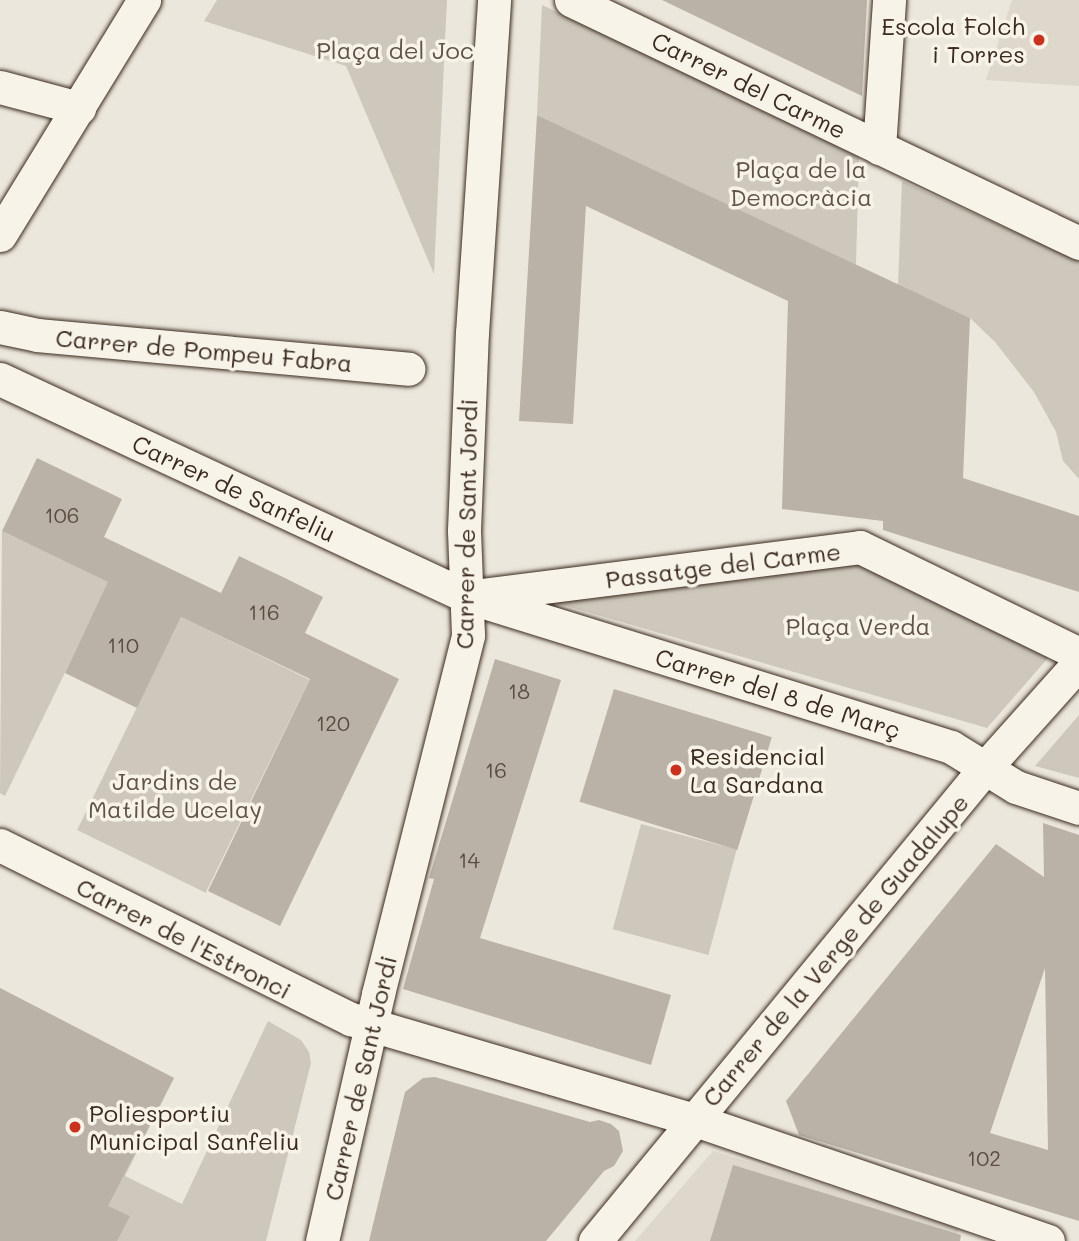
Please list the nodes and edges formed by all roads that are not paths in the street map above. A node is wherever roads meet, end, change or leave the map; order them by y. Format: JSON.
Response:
{"nodes":[{"id":1,"x":144,"y":0,"type":"edge"},
{"id":2,"x":494,"y":0,"type":"edge"},
{"id":3,"x":571,"y":0,"type":"edge"},
{"id":4,"x":888,"y":0,"type":"edge"},
{"id":5,"x":0,"y":87,"type":"edge"},
{"id":6,"x":79,"y":108,"type":"junction"},
{"id":7,"x":879,"y":148,"type":"junction"},
{"id":8,"x":0,"y":235,"type":"edge"},
{"id":9,"x":1079,"y":243,"type":"edge"},
{"id":10,"x":0,"y":327,"type":"edge"},
{"id":11,"x":408,"y":369,"type":"dead end"},
{"id":12,"x":0,"y":379,"type":"edge"},
{"id":13,"x":468,"y":597,"type":"junction"},
{"id":14,"x":1079,"y":654,"type":"edge"},
{"id":15,"x":1079,"y":663,"type":"edge"},
{"id":16,"x":985,"y":768,"type":"junction"},
{"id":17,"x":1079,"y":808,"type":"edge"},
{"id":18,"x":0,"y":845,"type":"edge"},
{"id":19,"x":371,"y":1026,"type":"junction"},
{"id":20,"x":695,"y":1120,"type":"junction"},
{"id":21,"x":322,"y":1241,"type":"edge"},
{"id":22,"x":595,"y":1241,"type":"edge"},
{"id":23,"x":1048,"y":1241,"type":"edge"}],
"edges":[{"from":1,"to":6,"type":"street"},
{"from":2,"to":13,"type":"street","name":"Carrer de Sant Jordi"},
{"from":3,"to":7,"type":"street","name":"Carrer del Carme"},
{"from":4,"to":7,"type":"street"},
{"from":5,"to":6,"type":"street"},
{"from":6,"to":8,"type":"street"},
{"from":7,"to":9,"type":"street","name":"Carrer del Carme"},
{"from":10,"to":11,"type":"street","name":"Carrer de Pompeu Fabra"},
{"from":12,"to":13,"type":"street","name":"Carrer de Sanfeliu"},
{"from":13,"to":14,"type":"street","name":"Passatge del Carme"},
{"from":13,"to":16,"type":"street","name":"Carrer del 8 de Març"},
{"from":13,"to":19,"type":"street","name":"Carrer de Sant Jordi"},
{"from":15,"to":16,"type":"street","name":"Carrer de la Verge de Guadalupe"},
{"from":16,"to":17,"type":"street","name":"Carrer del 8 de Març"},
{"from":16,"to":20,"type":"street","name":"Carrer de la Verge de Guadalupe"},
{"from":18,"to":19,"type":"street","name":"Carrer de l'Estronci"},
{"from":19,"to":20,"type":"street","name":"Carrer de l'Estronci"},
{"from":19,"to":21,"type":"street","name":"Carrer de Sant Jordi"},
{"from":20,"to":22,"type":"street","name":"Carrer de la Verge de Guadalupe"},
{"from":20,"to":23,"type":"street","name":"Carrer de l'Estronci"}]}
